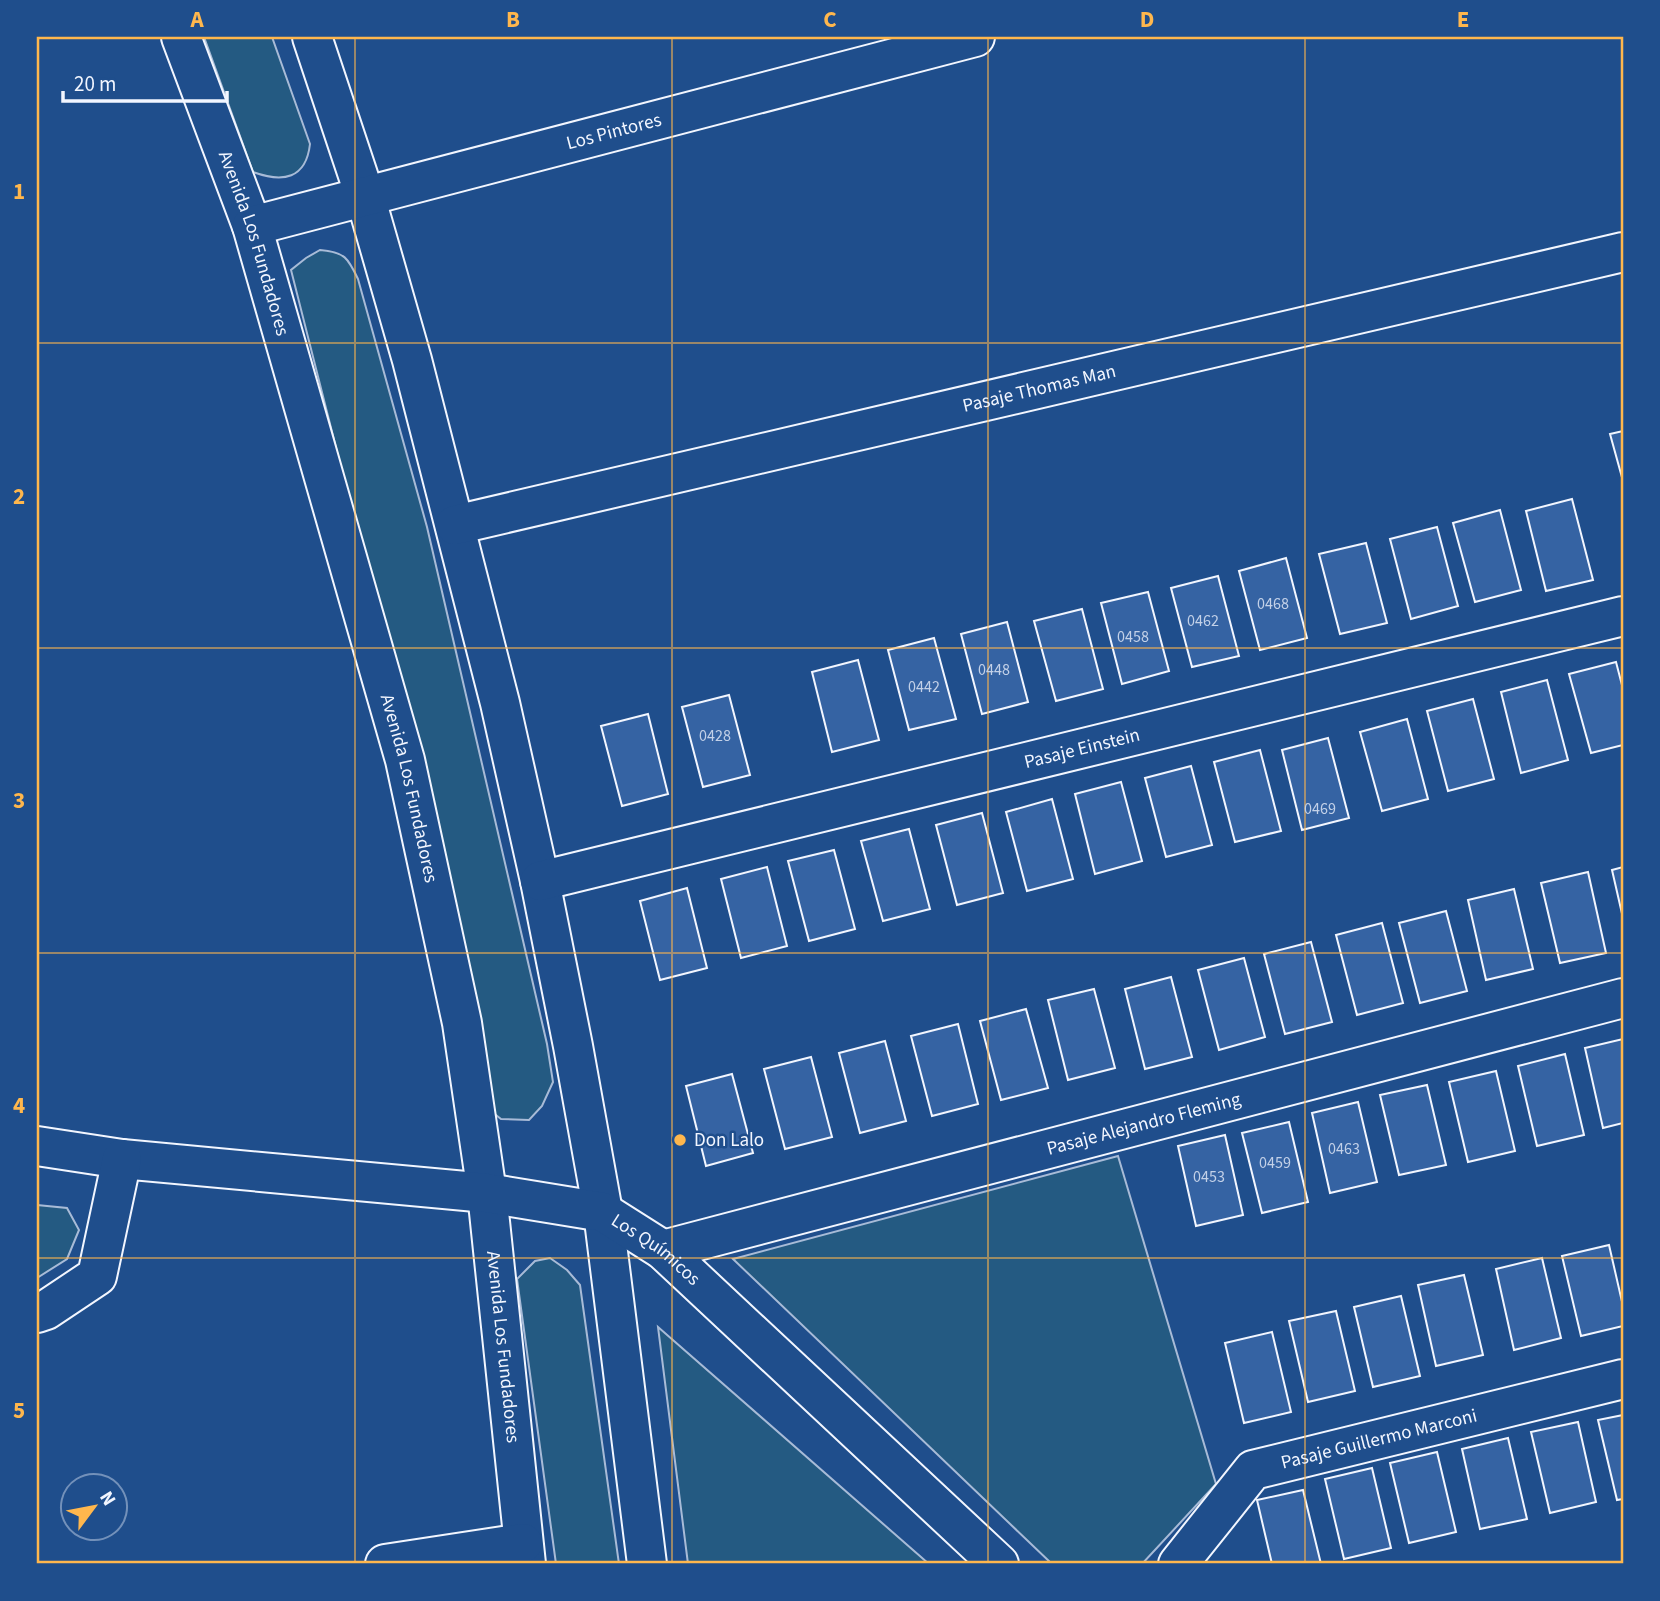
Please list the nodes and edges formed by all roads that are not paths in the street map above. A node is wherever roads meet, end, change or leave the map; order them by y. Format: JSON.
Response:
{"nodes":[{"id":1,"x":181,"y":37,"type":"edge"},
{"id":2,"x":312,"y":37,"type":"edge"},
{"id":3,"x":975,"y":37,"type":"edge"},
{"id":4,"x":365,"y":196,"type":"junction"},
{"id":5,"x":253,"y":226,"type":"junction"},
{"id":6,"x":1623,"y":252,"type":"edge"},
{"id":7,"x":456,"y":525,"type":"junction"},
{"id":8,"x":1623,"y":617,"type":"edge"},
{"id":9,"x":540,"y":881,"type":"junction"},
{"id":10,"x":1623,"y":998,"type":"edge"},
{"id":11,"x":37,"y":1146,"type":"edge"},
{"id":12,"x":122,"y":1159,"type":"junction"},
{"id":13,"x":487,"y":1193,"type":"junction"},
{"id":14,"x":603,"y":1212,"type":"junction"},
{"id":15,"x":663,"y":1250,"type":"junction"},
{"id":16,"x":37,"y":1313,"type":"edge"},
{"id":17,"x":1623,"y":1378,"type":"edge"},
{"id":18,"x":525,"y":1554,"type":"edge"},
{"id":19,"x":386,"y":1564,"type":"edge"},
{"id":20,"x":647,"y":1564,"type":"edge"},
{"id":21,"x":999,"y":1564,"type":"edge"},
{"id":22,"x":1178,"y":1564,"type":"edge"}],
"edges":[{"from":1,"to":5,"type":"street","name":"Avenida Los Fundadores"},
{"from":2,"to":4,"type":"street"},
{"from":3,"to":4,"type":"street","name":"Los Pintores"},
{"from":4,"to":5,"type":"street","name":"Los Pintores"},
{"from":4,"to":7,"type":"street"},
{"from":5,"to":13,"type":"street","name":"Avenida Los Fundadores"},
{"from":6,"to":7,"type":"street","name":"Pasaje Thomas Man"},
{"from":7,"to":9,"type":"street"},
{"from":8,"to":9,"type":"street","name":"Pasaje Einstein"},
{"from":9,"to":14,"type":"street"},
{"from":10,"to":15,"type":"street","name":"Pasaje Alejandro Fleming"},
{"from":11,"to":12,"type":"street","name":"Los Químicos"},
{"from":12,"to":13,"type":"street","name":"Los Químicos"},
{"from":12,"to":16,"type":"street"},
{"from":13,"to":14,"type":"street","name":"Los Químicos"},
{"from":13,"to":18,"type":"street","name":"Avenida Los Fundadores"},
{"from":14,"to":15,"type":"street","name":"Los Químicos"},
{"from":14,"to":20,"type":"street"},
{"from":15,"to":21,"type":"street","name":"Los Químicos"},
{"from":17,"to":22,"type":"street","name":"Pasaje Guillermo Marconi"},
{"from":18,"to":19,"type":"street"}]}
